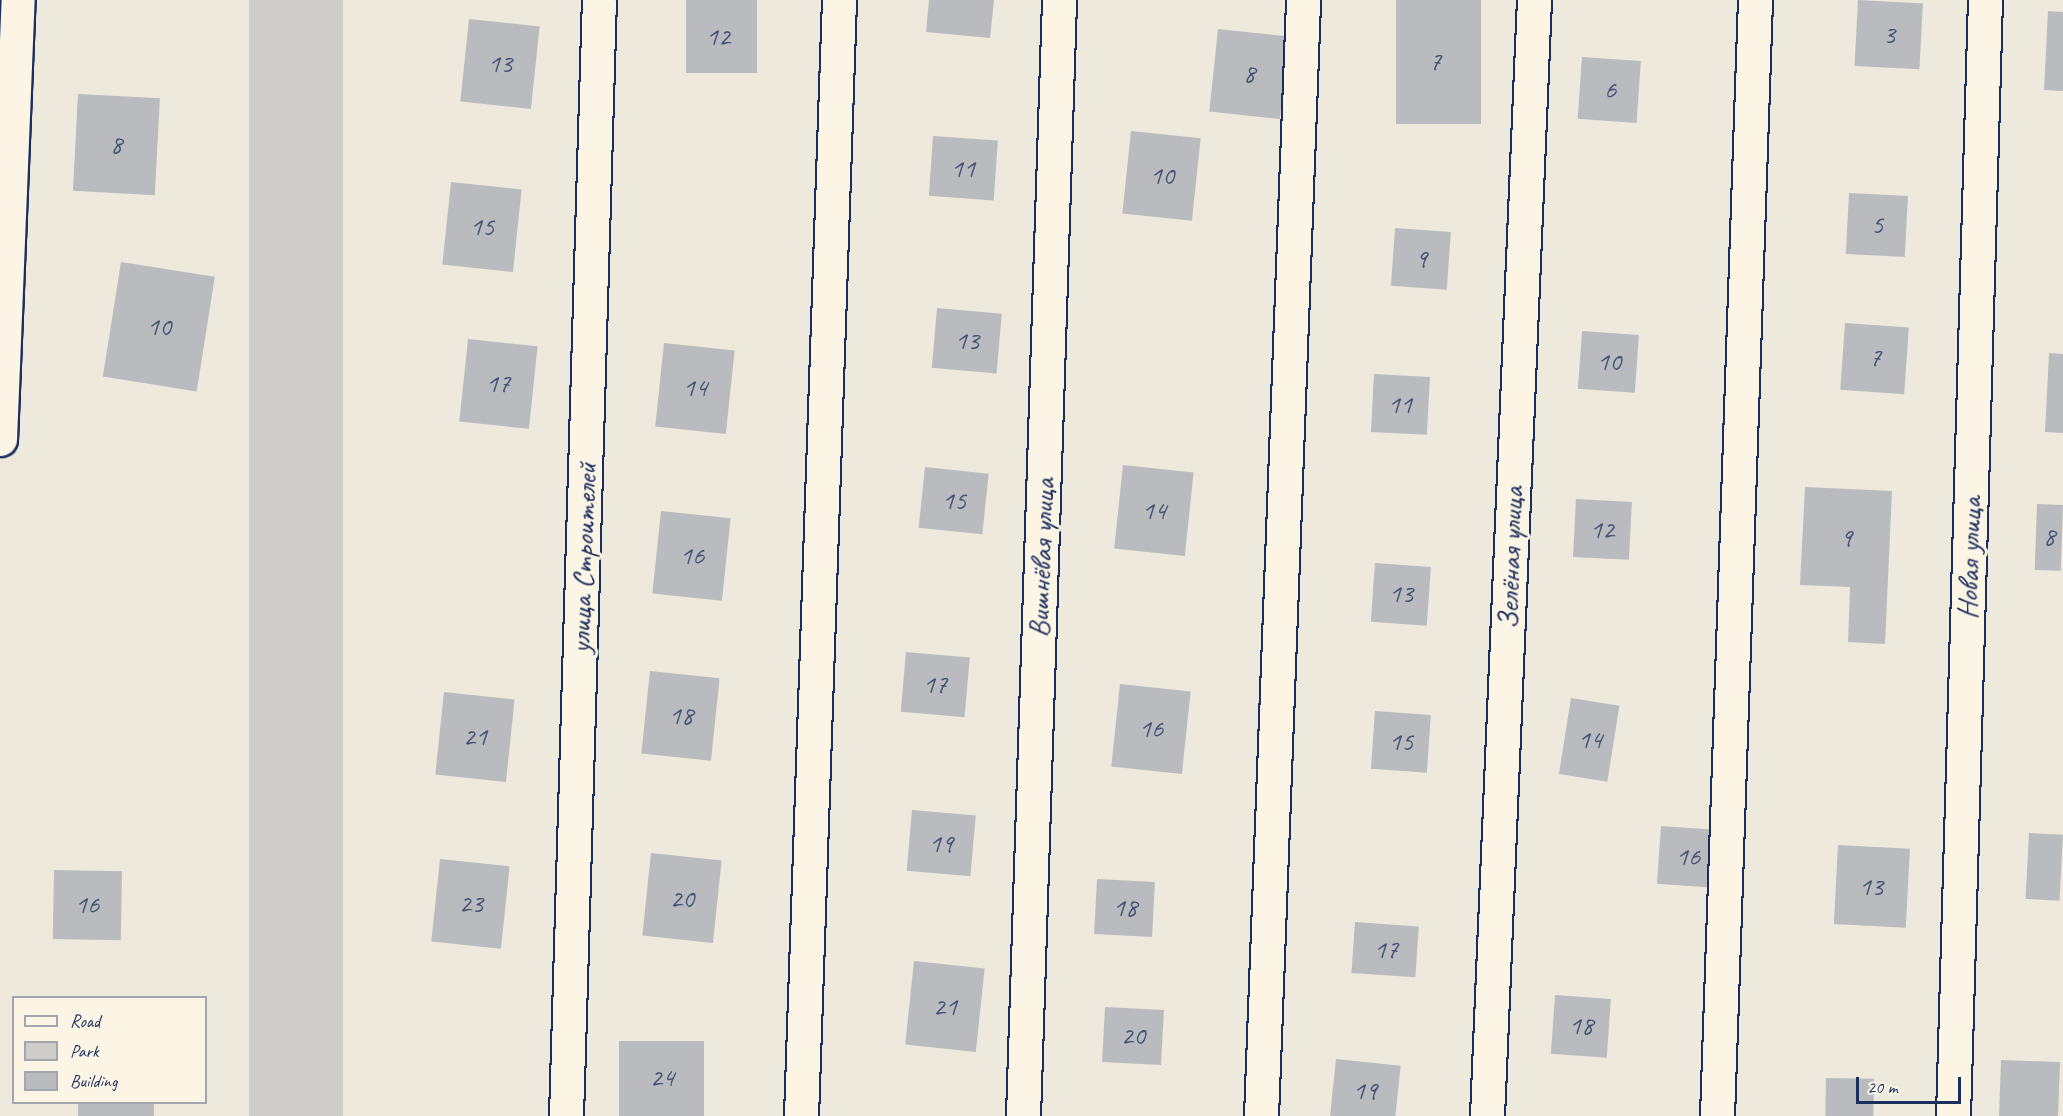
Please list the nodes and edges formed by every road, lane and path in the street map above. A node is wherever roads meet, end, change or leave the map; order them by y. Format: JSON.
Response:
{"nodes":[{"id":1,"x":18,"y":0,"type":"edge"},
{"id":2,"x":599,"y":0,"type":"edge"},
{"id":3,"x":839,"y":0,"type":"edge"},
{"id":4,"x":1059,"y":0,"type":"edge"},
{"id":5,"x":1303,"y":0,"type":"edge"},
{"id":6,"x":1534,"y":0,"type":"edge"},
{"id":7,"x":1755,"y":0,"type":"edge"},
{"id":8,"x":1985,"y":0,"type":"edge"},
{"id":9,"x":3,"y":291,"type":"edge"},
{"id":10,"x":0,"y":439,"type":"edge"},
{"id":11,"x":566,"y":1116,"type":"edge"},
{"id":12,"x":801,"y":1116,"type":"edge"},
{"id":13,"x":1023,"y":1116,"type":"edge"},
{"id":14,"x":1261,"y":1116,"type":"edge"},
{"id":15,"x":1487,"y":1116,"type":"edge"},
{"id":16,"x":1717,"y":1116,"type":"edge"},
{"id":17,"x":1953,"y":1116,"type":"edge"}],
"edges":[{"from":1,"to":9,"type":"street"},
{"from":2,"to":11,"type":"street","name":"улица Строителей"},
{"from":3,"to":12,"type":"street"},
{"from":4,"to":13,"type":"street","name":"Вишнёвая улица"},
{"from":5,"to":14,"type":"street"},
{"from":6,"to":15,"type":"street","name":"Зелёная улица"},
{"from":7,"to":16,"type":"street"},
{"from":8,"to":17,"type":"street","name":"Новая улица"},
{"from":9,"to":10,"type":"street"}]}
